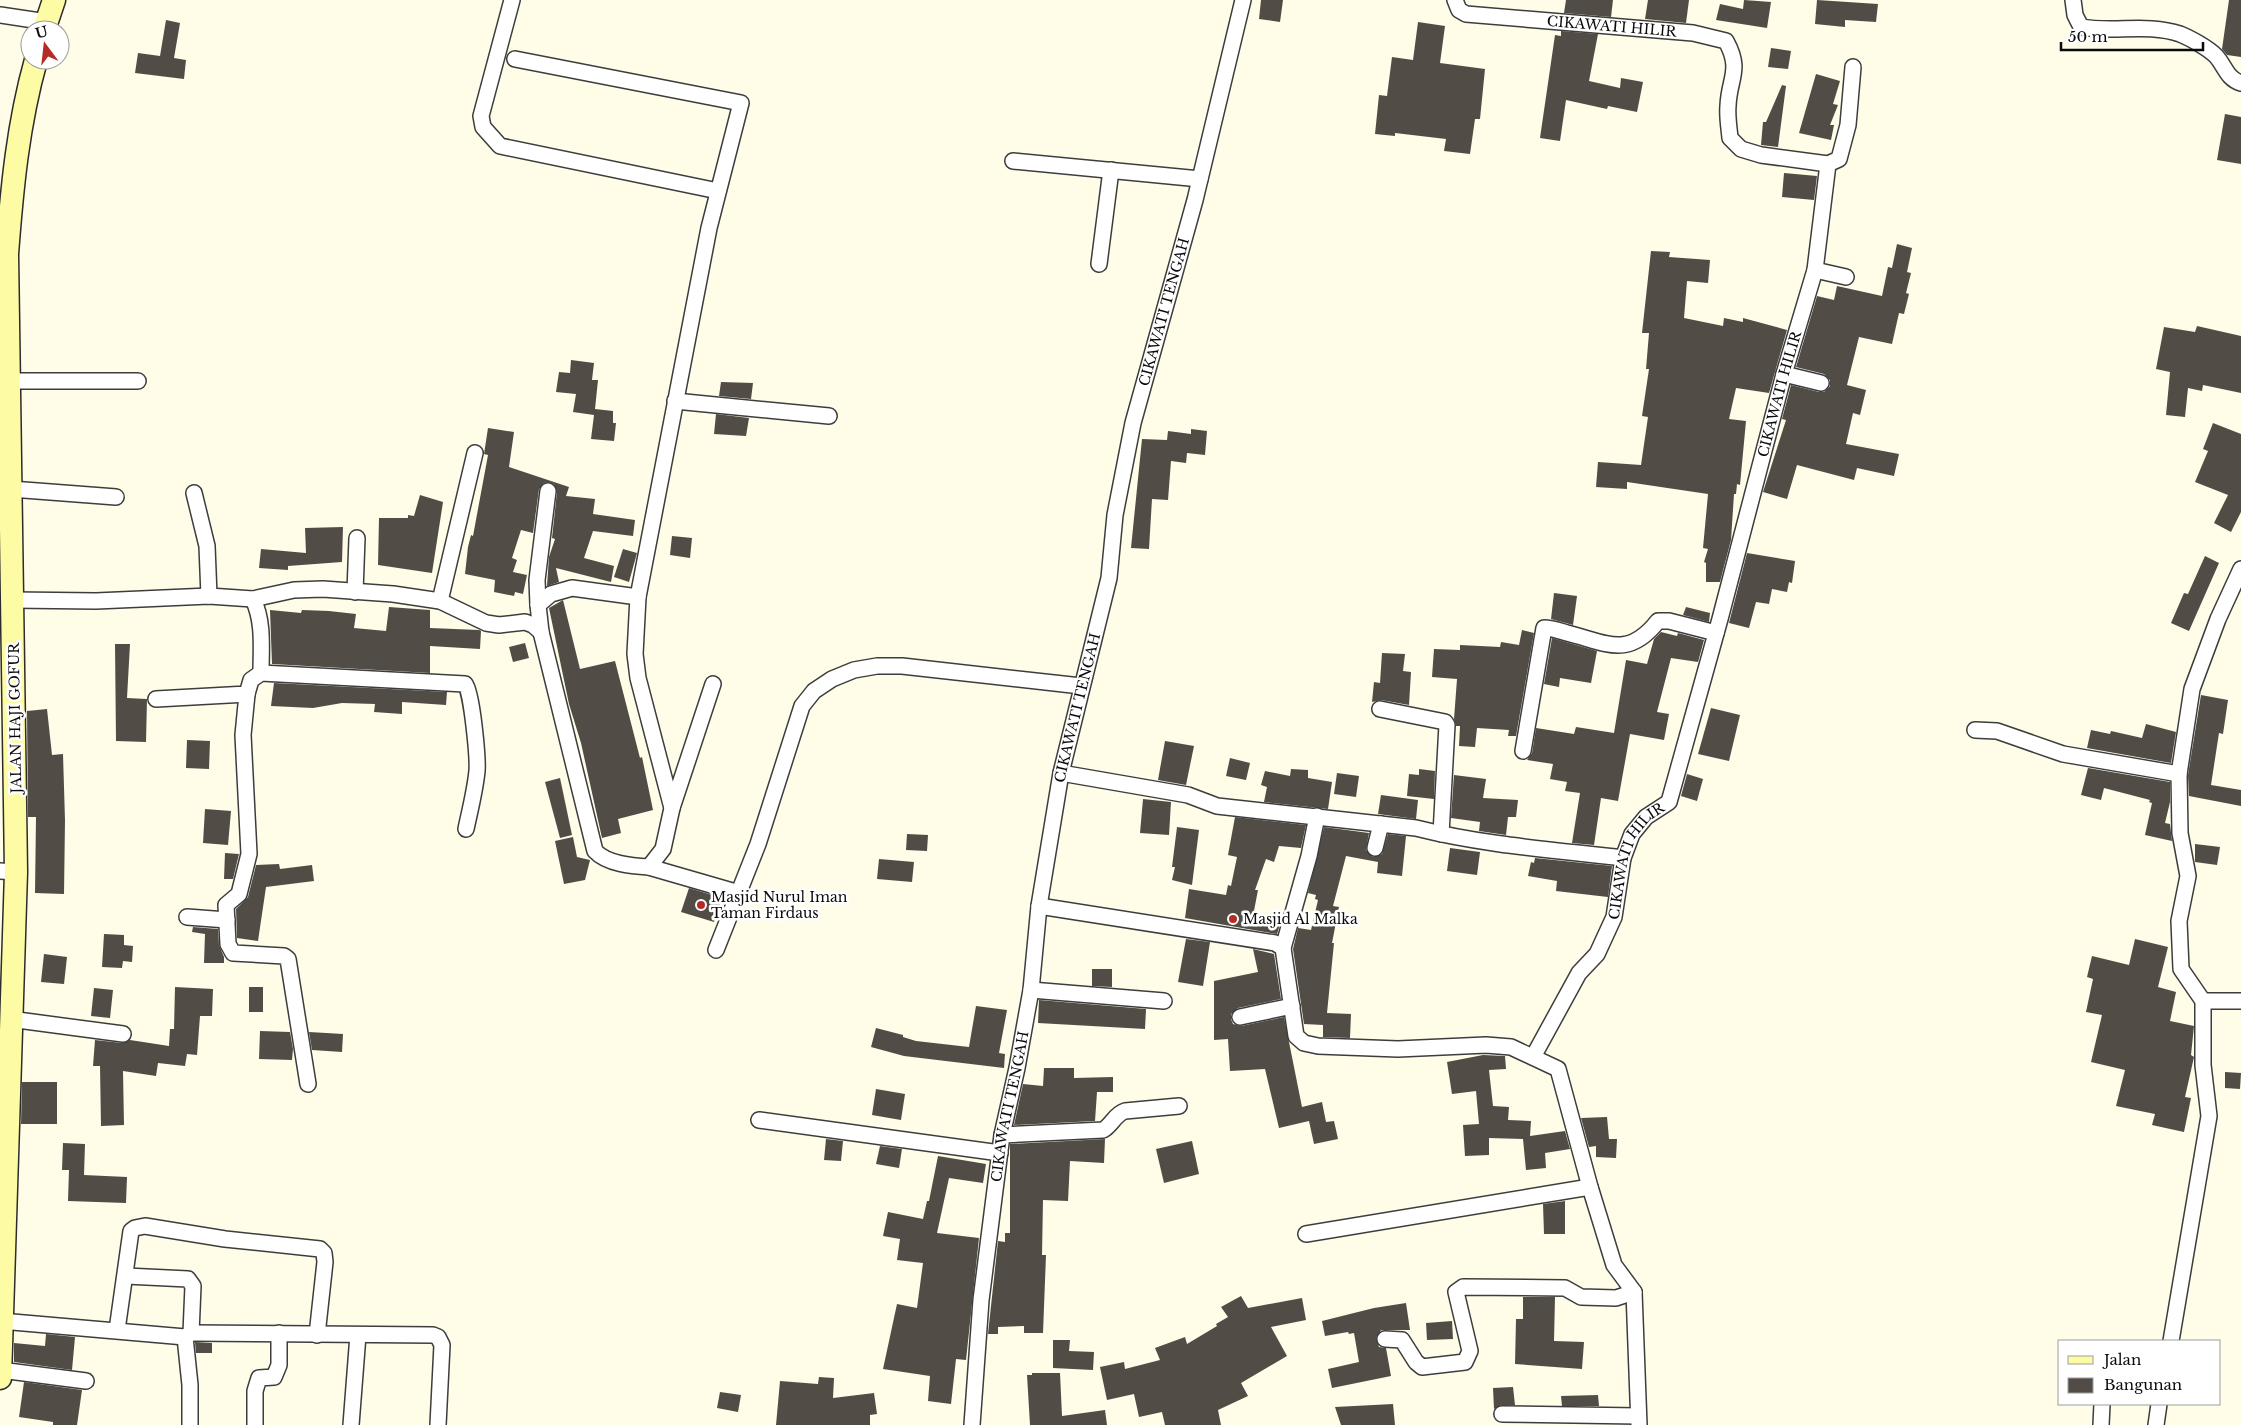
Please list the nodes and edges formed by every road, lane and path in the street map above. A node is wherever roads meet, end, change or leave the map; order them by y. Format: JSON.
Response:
{"nodes":[{"id":1,"x":54,"y":0,"type":"edge"},
{"id":2,"x":512,"y":0,"type":"edge"},
{"id":3,"x":1243,"y":0,"type":"edge"},
{"id":4,"x":1455,"y":0,"type":"edge"},
{"id":5,"x":2073,"y":0,"type":"edge"},
{"id":6,"x":0,"y":15,"type":"edge"},
{"id":7,"x":21,"y":20,"type":"edge"},
{"id":8,"x":48,"y":20,"type":"edge"},
{"id":9,"x":515,"y":60,"type":"dead end"},
{"id":10,"x":1853,"y":67,"type":"dead end"},
{"id":11,"x":33,"y":70,"type":"edge"},
{"id":12,"x":2241,"y":83,"type":"edge"},
{"id":13,"x":1014,"y":160,"type":"dead end"},
{"id":14,"x":1828,"y":164,"type":"junction"},
{"id":15,"x":1111,"y":170,"type":"junction"},
{"id":16,"x":1200,"y":179,"type":"junction"},
{"id":17,"x":6,"y":185,"type":"edge"},
{"id":18,"x":718,"y":191,"type":"junction"},
{"id":19,"x":1099,"y":264,"type":"dead end"},
{"id":20,"x":1815,"y":270,"type":"junction"},
{"id":21,"x":1846,"y":277,"type":"dead end"},
{"id":22,"x":3,"y":288,"type":"edge"},
{"id":23,"x":1784,"y":374,"type":"junction"},
{"id":24,"x":7,"y":381,"type":"junction"},
{"id":25,"x":138,"y":381,"type":"dead end"},
{"id":26,"x":1821,"y":383,"type":"dead end"},
{"id":27,"x":675,"y":401,"type":"junction"},
{"id":28,"x":829,"y":416,"type":"dead end"},
{"id":29,"x":475,"y":453,"type":"dead end"},
{"id":30,"x":11,"y":490,"type":"junction"},
{"id":31,"x":548,"y":491,"type":"dead end"},
{"id":32,"x":194,"y":493,"type":"dead end"},
{"id":33,"x":116,"y":497,"type":"dead end"},
{"id":34,"x":358,"y":538,"type":"dead end"},
{"id":35,"x":2241,"y":569,"type":"edge"},
{"id":36,"x":355,"y":592,"type":"junction"},
{"id":37,"x":210,"y":596,"type":"junction"},
{"id":38,"x":638,"y":597,"type":"junction"},
{"id":39,"x":253,"y":599,"type":"junction"},
{"id":40,"x":440,"y":601,"type":"junction"},
{"id":41,"x":538,"y":605,"type":"junction"},
{"id":42,"x":9,"y":614,"type":"edge"},
{"id":43,"x":541,"y":632,"type":"junction"},
{"id":44,"x":1716,"y":634,"type":"junction"},
{"id":45,"x":260,"y":674,"type":"junction"},
{"id":46,"x":713,"y":684,"type":"dead end"},
{"id":47,"x":1081,"y":686,"type":"junction"},
{"id":48,"x":247,"y":694,"type":"junction"},
{"id":49,"x":156,"y":700,"type":"dead end"},
{"id":50,"x":1380,"y":709,"type":"dead end"},
{"id":51,"x":1975,"y":730,"type":"dead end"},
{"id":52,"x":1523,"y":751,"type":"dead end"},
{"id":53,"x":1061,"y":774,"type":"junction"},
{"id":54,"x":2179,"y":774,"type":"junction"},
{"id":55,"x":672,"y":808,"type":"junction"},
{"id":56,"x":1317,"y":816,"type":"junction"},
{"id":57,"x":1381,"y":824,"type":"junction"},
{"id":58,"x":466,"y":829,"type":"dead end"},
{"id":59,"x":1442,"y":834,"type":"junction"},
{"id":60,"x":1375,"y":848,"type":"dead end"},
{"id":61,"x":1623,"y":858,"type":"junction"},
{"id":62,"x":650,"y":867,"type":"junction"},
{"id":63,"x":8,"y":871,"type":"edge"},
{"id":64,"x":739,"y":893,"type":"junction"},
{"id":65,"x":1039,"y":906,"type":"junction"},
{"id":66,"x":187,"y":917,"type":"dead end"},
{"id":67,"x":227,"y":920,"type":"junction"},
{"id":68,"x":1283,"y":948,"type":"junction"},
{"id":69,"x":716,"y":950,"type":"dead end"},
{"id":70,"x":1031,"y":990,"type":"junction"},
{"id":71,"x":2203,"y":1001,"type":"junction"},
{"id":72,"x":2241,"y":1001,"type":"edge"},
{"id":73,"x":1164,"y":1002,"type":"dead end"},
{"id":74,"x":1292,"y":1006,"type":"junction"},
{"id":75,"x":1240,"y":1017,"type":"dead end"},
{"id":76,"x":10,"y":1019,"type":"junction"},
{"id":77,"x":123,"y":1034,"type":"dead end"},
{"id":78,"x":1533,"y":1057,"type":"junction"},
{"id":79,"x":308,"y":1084,"type":"dead end"},
{"id":80,"x":1180,"y":1106,"type":"dead end"},
{"id":81,"x":760,"y":1120,"type":"dead end"},
{"id":82,"x":1002,"y":1135,"type":"junction"},
{"id":83,"x":1000,"y":1153,"type":"junction"},
{"id":84,"x":4,"y":1180,"type":"edge"},
{"id":85,"x":1590,"y":1186,"type":"junction"},
{"id":86,"x":1306,"y":1234,"type":"dead end"},
{"id":87,"x":126,"y":1276,"type":"junction"},
{"id":88,"x":1634,"y":1292,"type":"junction"},
{"id":89,"x":1,"y":1308,"type":"edge"},
{"id":90,"x":117,"y":1330,"type":"junction"},
{"id":91,"x":280,"y":1333,"type":"junction"},
{"id":92,"x":188,"y":1335,"type":"junction"},
{"id":93,"x":317,"y":1335,"type":"junction"},
{"id":94,"x":358,"y":1335,"type":"junction"},
{"id":95,"x":1385,"y":1339,"type":"dead end"},
{"id":96,"x":2170,"y":1340,"type":"edge"},
{"id":97,"x":0,"y":1370,"type":"edge"},
{"id":98,"x":0,"y":1378,"type":"edge"},
{"id":99,"x":86,"y":1381,"type":"dead end"},
{"id":100,"x":2102,"y":1405,"type":"edge"},
{"id":101,"x":2159,"y":1405,"type":"edge"},
{"id":102,"x":1502,"y":1414,"type":"dead end"},
{"id":103,"x":1639,"y":1420,"type":"edge"},
{"id":104,"x":190,"y":1425,"type":"edge"},
{"id":105,"x":255,"y":1425,"type":"edge"},
{"id":106,"x":351,"y":1425,"type":"edge"},
{"id":107,"x":438,"y":1425,"type":"edge"},
{"id":108,"x":972,"y":1425,"type":"edge"},
{"id":109,"x":2101,"y":1425,"type":"edge"},
{"id":110,"x":2156,"y":1425,"type":"edge"}],
"edges":[{"from":1,"to":8,"type":"street"},
{"from":2,"to":18,"type":"street"},
{"from":3,"to":16,"type":"street","name":"CIKAWATI TENGAH"},
{"from":4,"to":14,"type":"street","name":"CIKAWATI HILIR"},
{"from":5,"to":12,"type":"street"},
{"from":6,"to":7,"type":"street"},
{"from":9,"to":18,"type":"street"},
{"from":10,"to":14,"type":"street"},
{"from":11,"to":17,"type":"street","name":"JALAN HAJI GOFUR"},
{"from":13,"to":15,"type":"street"},
{"from":14,"to":20,"type":"street","name":"CIKAWATI HILIR"},
{"from":15,"to":16,"type":"street"},
{"from":15,"to":19,"type":"street"},
{"from":16,"to":47,"type":"street","name":"CIKAWATI TENGAH"},
{"from":17,"to":22,"type":"street","name":"JALAN HAJI GOFUR"},
{"from":18,"to":27,"type":"street"},
{"from":20,"to":21,"type":"street"},
{"from":20,"to":23,"type":"street","name":"CIKAWATI HILIR"},
{"from":22,"to":24,"type":"street","name":"JALAN HAJI GOFUR"},
{"from":23,"to":26,"type":"street"},
{"from":23,"to":44,"type":"street","name":"CIKAWATI HILIR"},
{"from":24,"to":25,"type":"street"},
{"from":24,"to":30,"type":"street","name":"JALAN HAJI GOFUR"},
{"from":27,"to":28,"type":"street"},
{"from":27,"to":38,"type":"street"},
{"from":29,"to":40,"type":"street"},
{"from":30,"to":33,"type":"street"},
{"from":30,"to":42,"type":"street","name":"JALAN HAJI GOFUR"},
{"from":31,"to":41,"type":"street"},
{"from":32,"to":37,"type":"street"},
{"from":34,"to":36,"type":"street"},
{"from":35,"to":54,"type":"street"},
{"from":36,"to":39,"type":"street"},
{"from":36,"to":40,"type":"street"},
{"from":37,"to":39,"type":"street"},
{"from":37,"to":42,"type":"street"},
{"from":38,"to":41,"type":"street"},
{"from":38,"to":55,"type":"street"},
{"from":39,"to":45,"type":"street"},
{"from":40,"to":43,"type":"street"},
{"from":41,"to":43,"type":"street"},
{"from":42,"to":63,"type":"street","name":"JALAN HAJI GOFUR"},
{"from":43,"to":62,"type":"street"},
{"from":44,"to":52,"type":"street"},
{"from":44,"to":61,"type":"street","name":"CIKAWATI HILIR"},
{"from":45,"to":48,"type":"street"},
{"from":45,"to":58,"type":"street"},
{"from":46,"to":55,"type":"street"},
{"from":47,"to":53,"type":"street","name":"CIKAWATI TENGAH"},
{"from":47,"to":64,"type":"street"},
{"from":48,"to":49,"type":"street"},
{"from":48,"to":67,"type":"street"},
{"from":50,"to":59,"type":"street"},
{"from":51,"to":54,"type":"street"},
{"from":53,"to":56,"type":"street"},
{"from":53,"to":65,"type":"street","name":"CIKAWATI TENGAH"},
{"from":54,"to":71,"type":"street"},
{"from":55,"to":62,"type":"street"},
{"from":56,"to":57,"type":"street"},
{"from":56,"to":68,"type":"street"},
{"from":57,"to":59,"type":"street"},
{"from":57,"to":60,"type":"street"},
{"from":59,"to":61,"type":"street"},
{"from":61,"to":78,"type":"street","name":"CIKAWATI HILIR"},
{"from":62,"to":64,"type":"street"},
{"from":63,"to":76,"type":"street","name":"JALAN HAJI GOFUR"},
{"from":64,"to":69,"type":"street"},
{"from":65,"to":68,"type":"street"},
{"from":65,"to":70,"type":"street","name":"CIKAWATI TENGAH"},
{"from":66,"to":67,"type":"street"},
{"from":67,"to":79,"type":"street"},
{"from":68,"to":74,"type":"street"},
{"from":70,"to":73,"type":"street"},
{"from":70,"to":82,"type":"street","name":"CIKAWATI TENGAH"},
{"from":71,"to":72,"type":"street"},
{"from":71,"to":96,"type":"street"},
{"from":74,"to":75,"type":"street"},
{"from":74,"to":78,"type":"street"},
{"from":76,"to":77,"type":"street"},
{"from":76,"to":84,"type":"street","name":"JALAN HAJI GOFUR"},
{"from":78,"to":85,"type":"street"},
{"from":80,"to":82,"type":"street"},
{"from":81,"to":83,"type":"street"},
{"from":82,"to":83,"type":"street","name":"CIKAWATI TENGAH"},
{"from":83,"to":108,"type":"street","name":"CIKAWATI TENGAH"},
{"from":84,"to":89,"type":"street","name":"JALAN HAJI GOFUR"},
{"from":85,"to":86,"type":"street"},
{"from":85,"to":88,"type":"street"},
{"from":87,"to":90,"type":"street"},
{"from":87,"to":92,"type":"street"},
{"from":87,"to":93,"type":"street"},
{"from":88,"to":95,"type":"street"},
{"from":88,"to":103,"type":"street"},
{"from":89,"to":90,"type":"street"},
{"from":89,"to":97,"type":"street","name":"JALAN HAJI GOFUR"},
{"from":90,"to":92,"type":"street"},
{"from":91,"to":92,"type":"street"},
{"from":91,"to":93,"type":"street"},
{"from":91,"to":105,"type":"street"},
{"from":92,"to":104,"type":"street"},
{"from":93,"to":94,"type":"street"},
{"from":94,"to":106,"type":"street"},
{"from":94,"to":107,"type":"street"},
{"from":97,"to":98,"type":"street","name":"JALAN HAJI GOFUR"},
{"from":97,"to":99,"type":"street"},
{"from":100,"to":109,"type":"street"},
{"from":101,"to":110,"type":"street"},
{"from":102,"to":103,"type":"street"}]}
